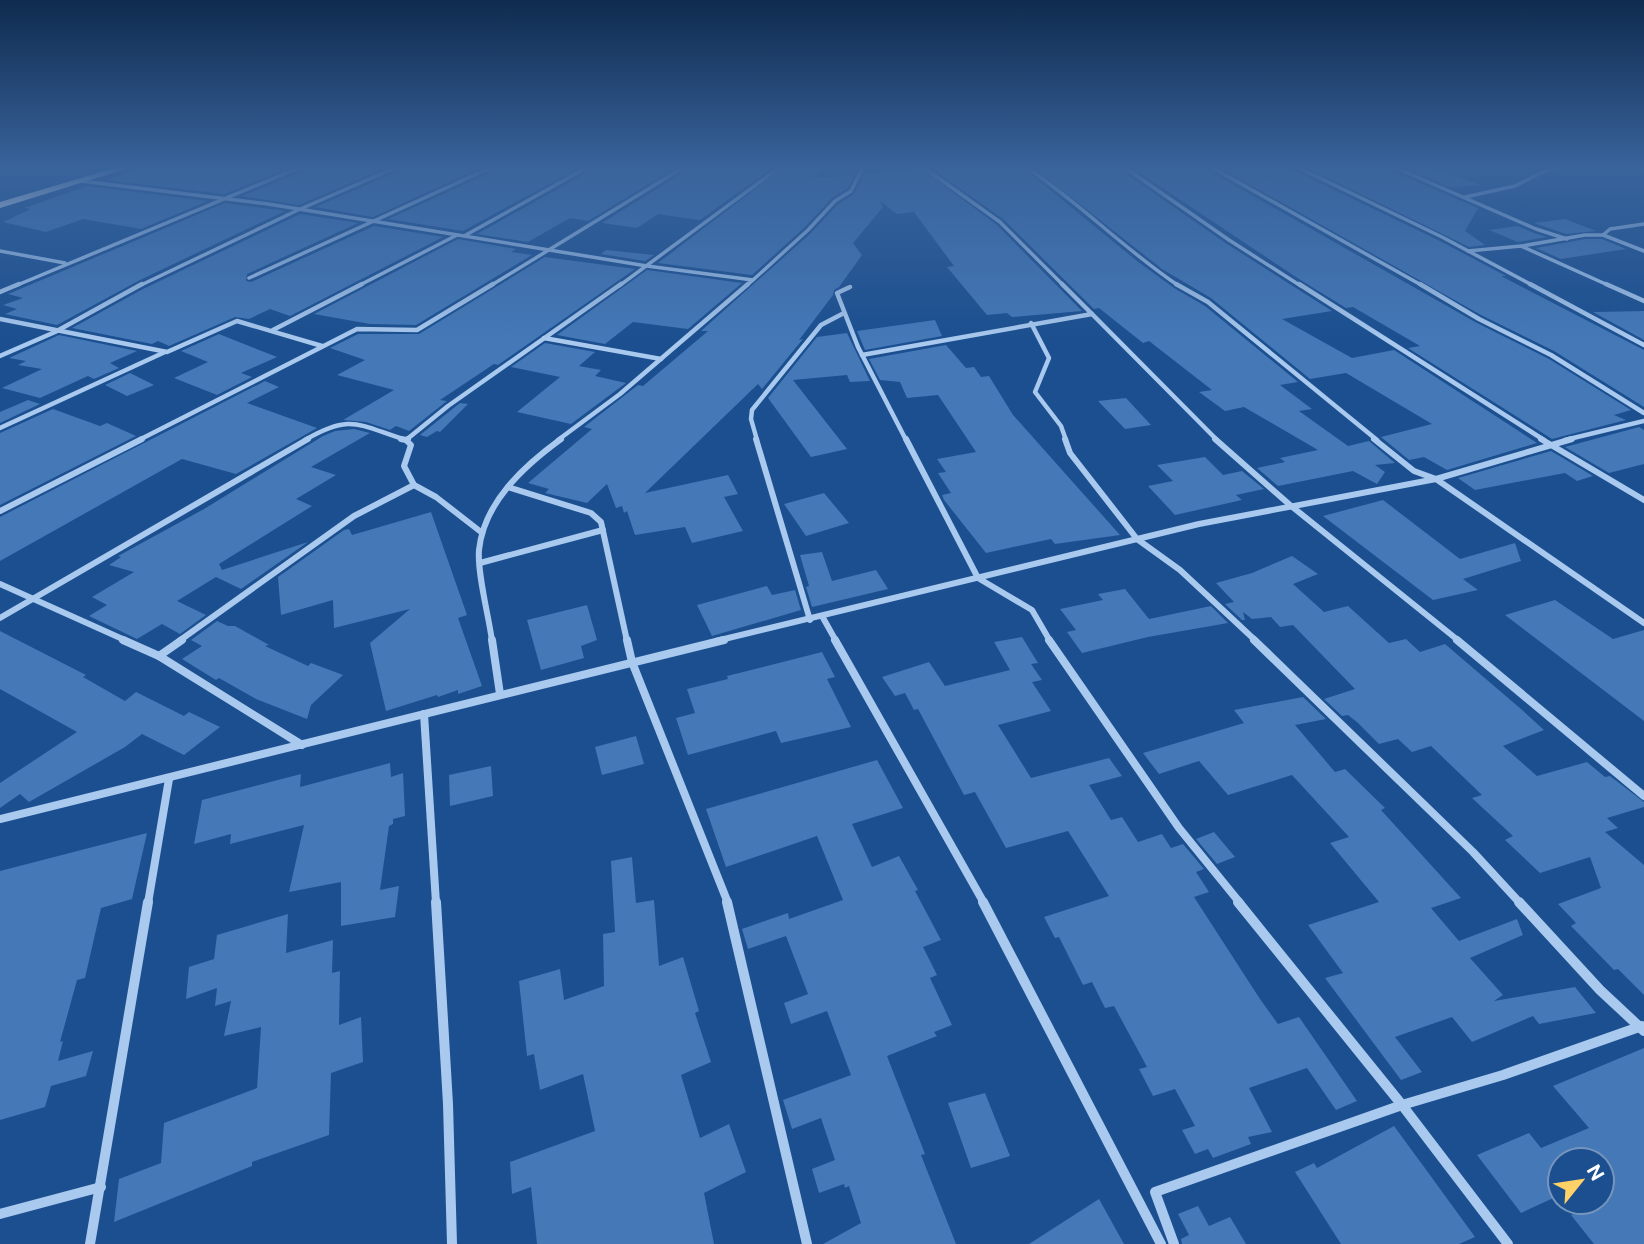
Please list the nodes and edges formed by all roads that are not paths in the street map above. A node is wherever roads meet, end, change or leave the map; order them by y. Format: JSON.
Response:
{"nodes":[{"id":1,"x":159,"y":225,"type":"edge"},
{"id":2,"x":268,"y":225,"type":"edge"},
{"id":3,"x":367,"y":225,"type":"edge"},
{"id":4,"x":401,"y":225,"type":"edge"},
{"id":5,"x":480,"y":225,"type":"edge"},
{"id":6,"x":591,"y":225,"type":"edge"},
{"id":7,"x":702,"y":225,"type":"edge"},
{"id":8,"x":813,"y":225,"type":"edge"},
{"id":9,"x":1003,"y":225,"type":"edge"},
{"id":10,"x":1104,"y":225,"type":"edge"},
{"id":11,"x":1210,"y":225,"type":"edge"},
{"id":12,"x":1316,"y":225,"type":"edge"},
{"id":13,"x":1415,"y":225,"type":"edge"},
{"id":14,"x":1527,"y":225,"type":"edge"},
{"id":15,"x":1637,"y":225,"type":"edge"},
{"id":16,"x":461,"y":235,"type":"junction"},
{"id":17,"x":1603,"y":235,"type":"junction"},
{"id":18,"x":1567,"y":239,"type":"junction"},
{"id":19,"x":1521,"y":246,"type":"junction"},
{"id":20,"x":551,"y":250,"type":"junction"},
{"id":21,"x":0,"y":251,"type":"edge"},
{"id":22,"x":1468,"y":251,"type":"junction"},
{"id":23,"x":1644,"y":251,"type":"edge"},
{"id":24,"x":66,"y":263,"type":"junction"},
{"id":25,"x":647,"y":266,"type":"junction"},
{"id":26,"x":249,"y":278,"type":"dead end"},
{"id":27,"x":753,"y":280,"type":"junction"},
{"id":28,"x":850,"y":287,"type":"dead end"},
{"id":29,"x":0,"y":292,"type":"edge"},
{"id":30,"x":1644,"y":301,"type":"edge"},
{"id":31,"x":844,"y":313,"type":"junction"},
{"id":32,"x":1092,"y":314,"type":"junction"},
{"id":33,"x":0,"y":319,"type":"edge"},
{"id":34,"x":1031,"y":323,"type":"junction"},
{"id":35,"x":273,"y":330,"type":"junction"},
{"id":36,"x":55,"y":332,"type":"junction"},
{"id":37,"x":544,"y":338,"type":"junction"},
{"id":38,"x":1644,"y":345,"type":"edge"},
{"id":39,"x":323,"y":346,"type":"junction"},
{"id":40,"x":167,"y":352,"type":"junction"},
{"id":41,"x":862,"y":355,"type":"junction"},
{"id":42,"x":0,"y":356,"type":"edge"},
{"id":43,"x":661,"y":359,"type":"junction"},
{"id":44,"x":1644,"y":412,"type":"edge"},
{"id":45,"x":1644,"y":421,"type":"edge"},
{"id":46,"x":0,"y":428,"type":"edge"},
{"id":47,"x":406,"y":440,"type":"junction"},
{"id":48,"x":1550,"y":444,"type":"junction"},
{"id":49,"x":1436,"y":479,"type":"junction"},
{"id":50,"x":414,"y":485,"type":"junction"},
{"id":51,"x":508,"y":487,"type":"junction"},
{"id":52,"x":1644,"y":500,"type":"edge"},
{"id":53,"x":1290,"y":505,"type":"junction"},
{"id":54,"x":0,"y":511,"type":"edge"},
{"id":55,"x":603,"y":530,"type":"junction"},
{"id":56,"x":481,"y":532,"type":"junction"},
{"id":57,"x":1138,"y":539,"type":"junction"},
{"id":58,"x":480,"y":563,"type":"junction"},
{"id":59,"x":978,"y":578,"type":"junction"},
{"id":60,"x":0,"y":584,"type":"edge"},
{"id":61,"x":31,"y":600,"type":"junction"},
{"id":62,"x":822,"y":615,"type":"junction"},
{"id":63,"x":0,"y":618,"type":"edge"},
{"id":64,"x":810,"y":620,"type":"junction"},
{"id":65,"x":1644,"y":623,"type":"edge"},
{"id":66,"x":159,"y":656,"type":"junction"},
{"id":67,"x":632,"y":662,"type":"junction"},
{"id":68,"x":500,"y":694,"type":"junction"},
{"id":69,"x":424,"y":714,"type":"junction"},
{"id":70,"x":302,"y":745,"type":"junction"},
{"id":71,"x":169,"y":779,"type":"junction"},
{"id":72,"x":1644,"y":796,"type":"edge"},
{"id":73,"x":0,"y":819,"type":"edge"},
{"id":74,"x":1643,"y":1028,"type":"edge"},
{"id":75,"x":1402,"y":1105,"type":"junction"},
{"id":76,"x":101,"y":1187,"type":"junction"},
{"id":77,"x":0,"y":1214,"type":"edge"},
{"id":78,"x":90,"y":1244,"type":"edge"},
{"id":79,"x":452,"y":1244,"type":"edge"},
{"id":80,"x":807,"y":1244,"type":"edge"},
{"id":81,"x":1161,"y":1244,"type":"edge"},
{"id":82,"x":1174,"y":1244,"type":"edge"},
{"id":83,"x":1508,"y":1244,"type":"edge"}],
"edges":[{"from":1,"to":24,"type":"street"},
{"from":2,"to":36,"type":"street"},
{"from":3,"to":26,"type":"street"},
{"from":4,"to":16,"type":"street"},
{"from":5,"to":16,"type":"street"},
{"from":6,"to":20,"type":"street"},
{"from":7,"to":25,"type":"street"},
{"from":8,"to":27,"type":"street"},
{"from":9,"to":32,"type":"street"},
{"from":10,"to":49,"type":"street"},
{"from":11,"to":48,"type":"street"},
{"from":12,"to":44,"type":"street"},
{"from":13,"to":22,"type":"street"},
{"from":14,"to":18,"type":"street"},
{"from":15,"to":17,"type":"street"},
{"from":16,"to":20,"type":"street"},
{"from":16,"to":35,"type":"street"},
{"from":17,"to":18,"type":"street"},
{"from":17,"to":23,"type":"street"},
{"from":18,"to":19,"type":"street"},
{"from":19,"to":22,"type":"street"},
{"from":19,"to":30,"type":"street"},
{"from":20,"to":25,"type":"street"},
{"from":20,"to":39,"type":"street"},
{"from":21,"to":24,"type":"street"},
{"from":22,"to":38,"type":"street"},
{"from":24,"to":29,"type":"street"},
{"from":25,"to":27,"type":"street"},
{"from":25,"to":37,"type":"street"},
{"from":27,"to":43,"type":"street"},
{"from":28,"to":31,"type":"street"},
{"from":31,"to":41,"type":"street"},
{"from":31,"to":64,"type":"street"},
{"from":32,"to":34,"type":"street"},
{"from":32,"to":53,"type":"street"},
{"from":33,"to":36,"type":"street"},
{"from":34,"to":41,"type":"street"},
{"from":34,"to":57,"type":"street"},
{"from":35,"to":39,"type":"street"},
{"from":35,"to":40,"type":"street"},
{"from":36,"to":40,"type":"street"},
{"from":36,"to":42,"type":"street"},
{"from":37,"to":43,"type":"street"},
{"from":37,"to":47,"type":"street"},
{"from":39,"to":54,"type":"street"},
{"from":40,"to":46,"type":"street"},
{"from":41,"to":59,"type":"street"},
{"from":43,"to":51,"type":"street"},
{"from":45,"to":48,"type":"street"},
{"from":47,"to":50,"type":"street"},
{"from":47,"to":61,"type":"street"},
{"from":48,"to":49,"type":"street"},
{"from":48,"to":52,"type":"street"},
{"from":49,"to":53,"type":"street"},
{"from":49,"to":65,"type":"street"},
{"from":50,"to":56,"type":"street"},
{"from":50,"to":66,"type":"street"},
{"from":51,"to":55,"type":"street"},
{"from":51,"to":56,"type":"street"},
{"from":53,"to":57,"type":"street"},
{"from":53,"to":72,"type":"street"},
{"from":55,"to":58,"type":"street"},
{"from":55,"to":67,"type":"street"},
{"from":56,"to":58,"type":"street"},
{"from":57,"to":59,"type":"street"},
{"from":57,"to":74,"type":"street"},
{"from":58,"to":68,"type":"street"},
{"from":59,"to":62,"type":"street"},
{"from":59,"to":75,"type":"street"},
{"from":60,"to":61,"type":"street"},
{"from":61,"to":63,"type":"street"},
{"from":61,"to":66,"type":"street"},
{"from":62,"to":64,"type":"street"},
{"from":62,"to":81,"type":"street"},
{"from":64,"to":67,"type":"street"},
{"from":66,"to":70,"type":"street"},
{"from":67,"to":68,"type":"street"},
{"from":67,"to":80,"type":"street"},
{"from":68,"to":69,"type":"street"},
{"from":69,"to":70,"type":"street"},
{"from":69,"to":79,"type":"street"},
{"from":70,"to":71,"type":"street"},
{"from":71,"to":73,"type":"street"},
{"from":71,"to":76,"type":"street"},
{"from":74,"to":75,"type":"street"},
{"from":75,"to":82,"type":"street"},
{"from":75,"to":83,"type":"street"},
{"from":76,"to":77,"type":"street"},
{"from":76,"to":78,"type":"street"}]}
